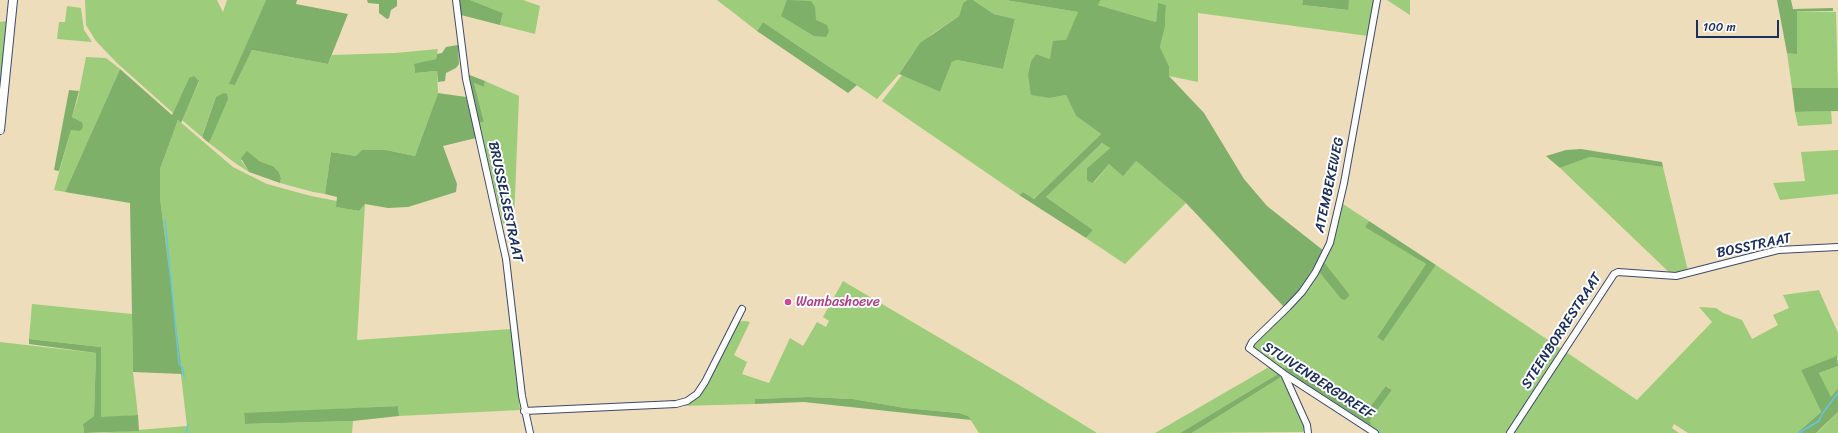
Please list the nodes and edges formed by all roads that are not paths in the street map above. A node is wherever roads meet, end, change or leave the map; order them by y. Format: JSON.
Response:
{"nodes":[{"id":1,"x":13,"y":0,"type":"edge"},
{"id":2,"x":456,"y":0,"type":"edge"},
{"id":3,"x":1377,"y":0,"type":"edge"},
{"id":4,"x":0,"y":130,"type":"edge"},
{"id":5,"x":1838,"y":247,"type":"edge"},
{"id":6,"x":1676,"y":276,"type":"joint"},
{"id":7,"x":742,"y":309,"type":"dead end"},
{"id":8,"x":1249,"y":348,"type":"joint"},
{"id":9,"x":1284,"y":374,"type":"junction"},
{"id":10,"x":524,"y":411,"type":"junction"},
{"id":11,"x":530,"y":433,"type":"edge"},
{"id":12,"x":1308,"y":433,"type":"edge"},
{"id":13,"x":1375,"y":433,"type":"edge"},
{"id":14,"x":1510,"y":433,"type":"edge"}],
"edges":[{"from":1,"to":4,"type":"main road"},
{"from":2,"to":10,"type":"street","name":"BRUSSELSESTRAAT"},
{"from":3,"to":8,"type":"street","name":"ATEMBEKEWEG"},
{"from":5,"to":6,"type":"street","name":"BOSSTRAAT"},
{"from":6,"to":14,"type":"street","name":"STEENBORRESTRAAT"},
{"from":7,"to":10,"type":"street"},
{"from":8,"to":9,"type":"street","name":"STUIVENBERGDREEF"},
{"from":9,"to":12,"type":"street"},
{"from":9,"to":13,"type":"street","name":"STUIVENBERGDREEF"},
{"from":10,"to":11,"type":"street","name":"BRUSSELSESTRAAT"}]}
